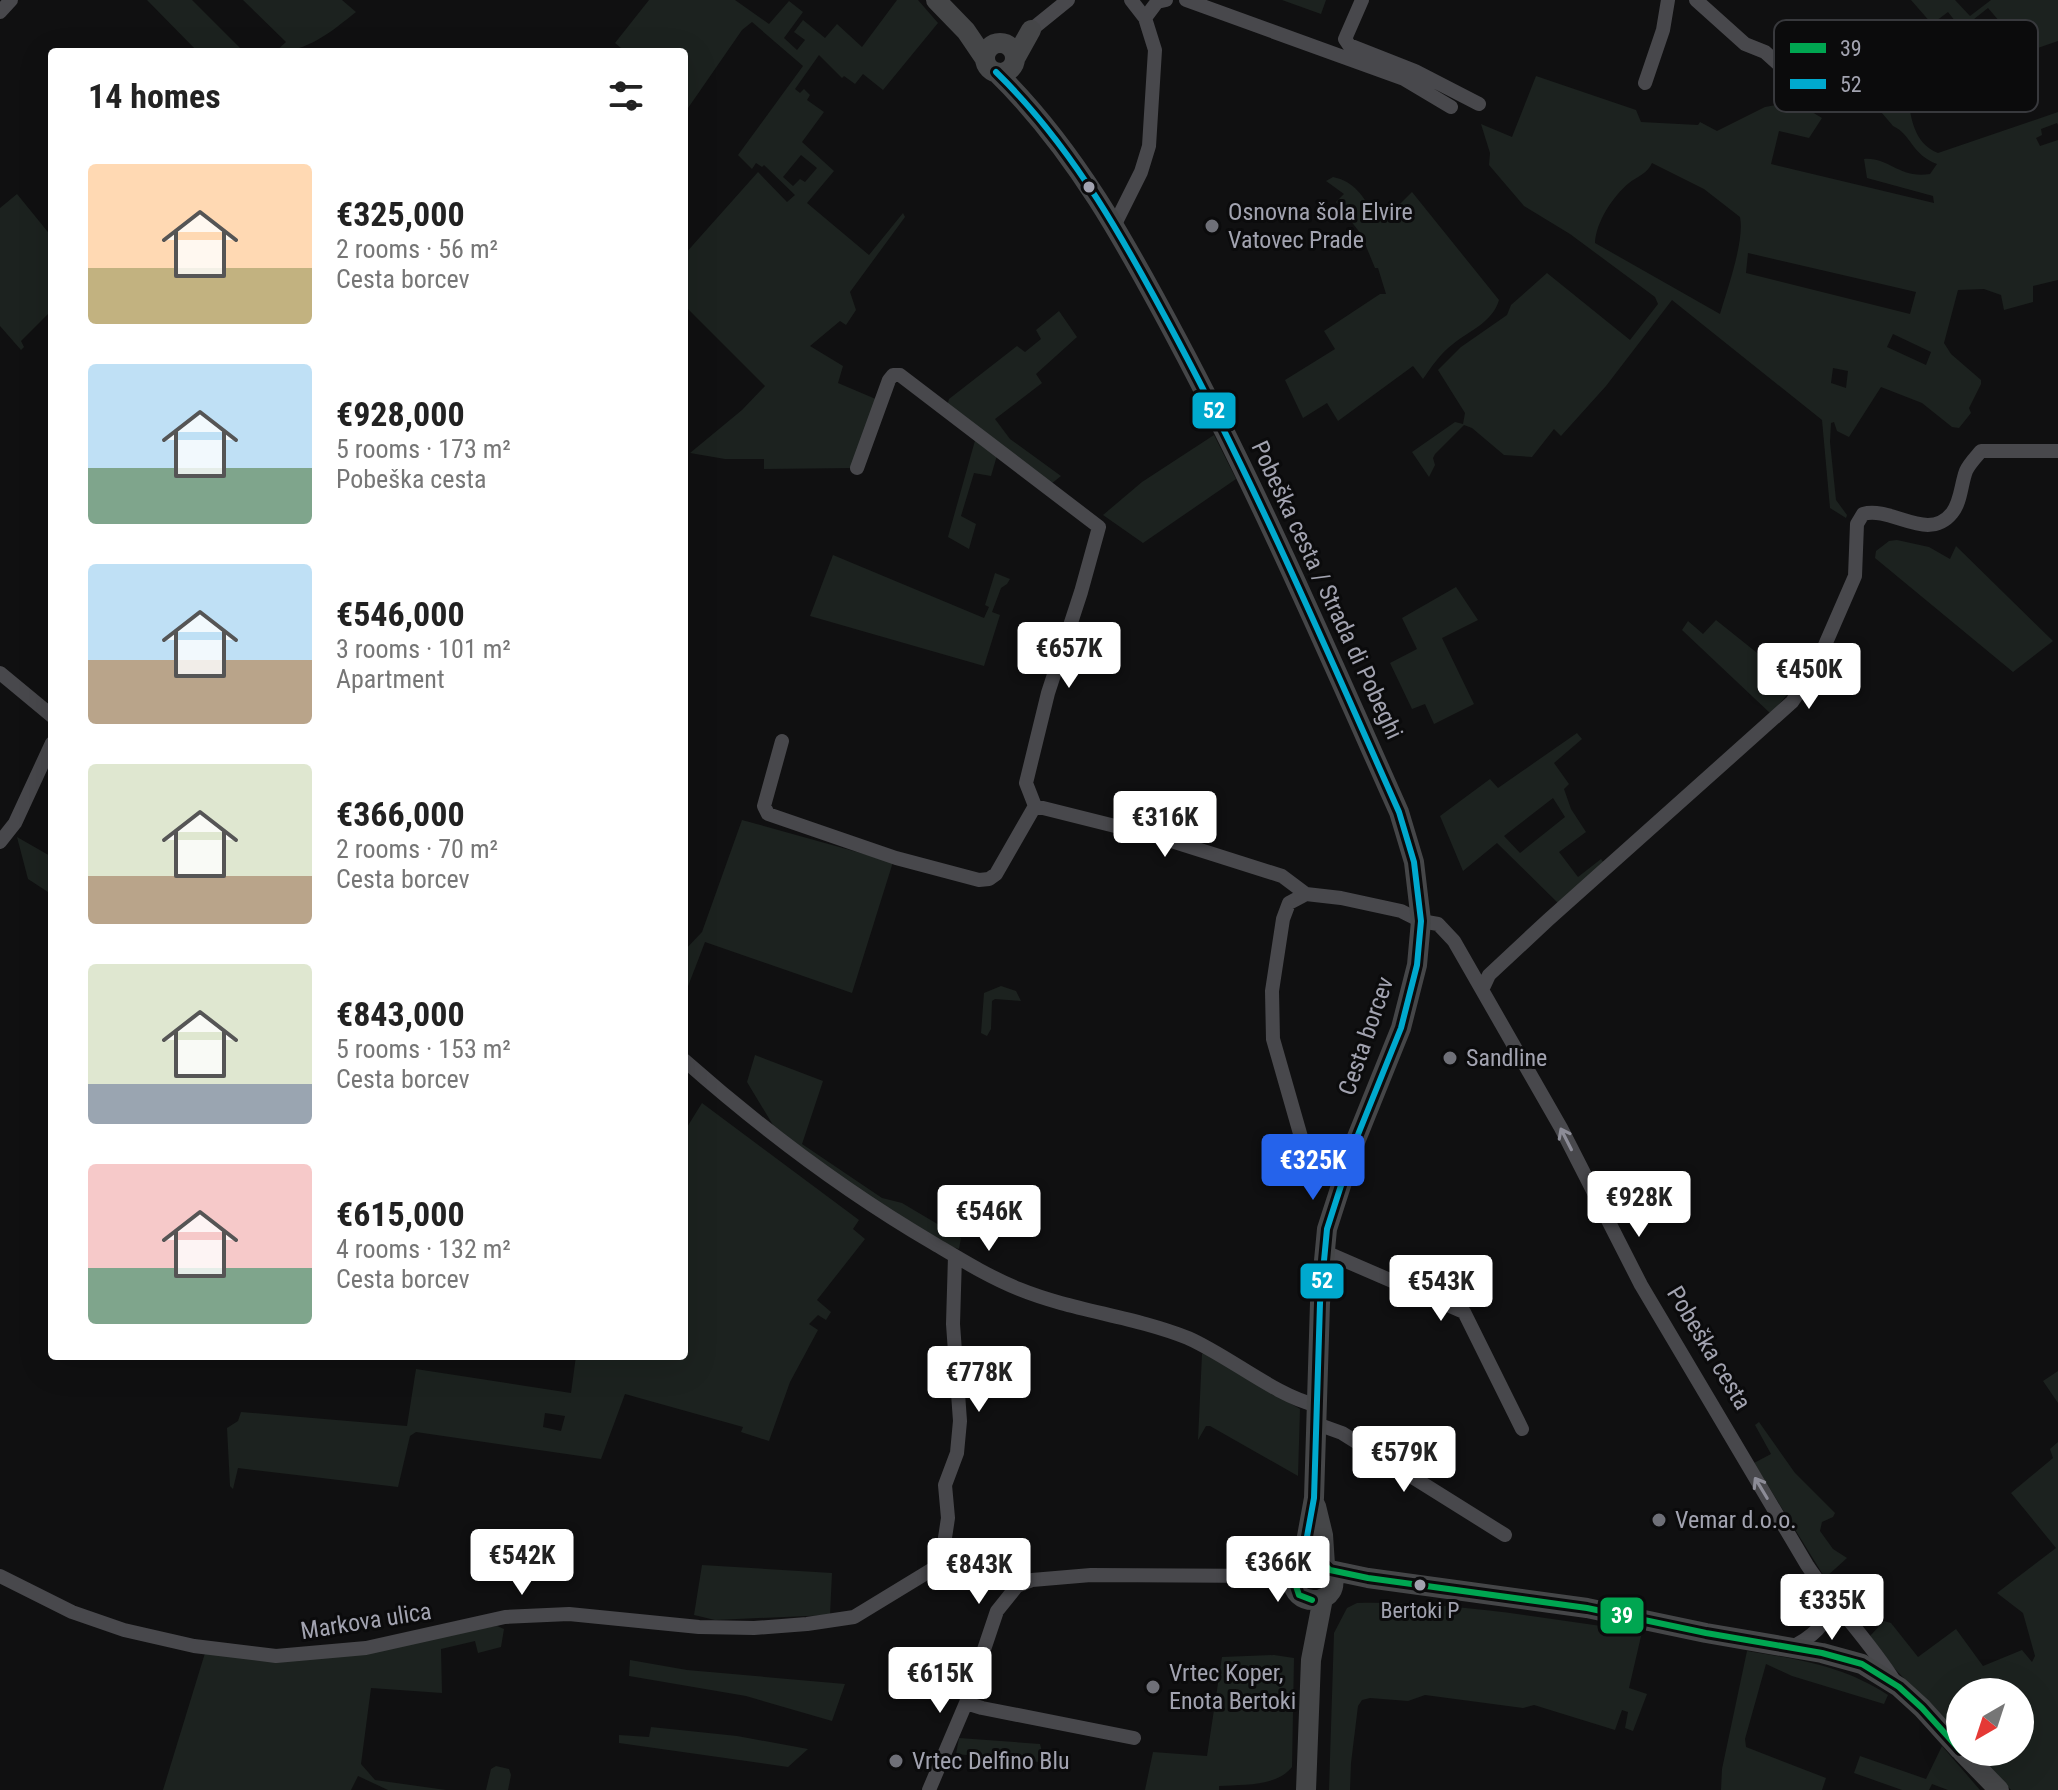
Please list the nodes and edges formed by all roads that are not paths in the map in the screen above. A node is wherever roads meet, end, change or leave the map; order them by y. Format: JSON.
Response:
{"nodes":[{"id":1,"x":11,"y":0,"type":"edge"},
{"id":2,"x":936,"y":0,"type":"edge"},
{"id":3,"x":1068,"y":0,"type":"edge"},
{"id":4,"x":1131,"y":0,"type":"edge"},
{"id":5,"x":1166,"y":0,"type":"edge"},
{"id":6,"x":1186,"y":0,"type":"edge"},
{"id":7,"x":1362,"y":0,"type":"edge"},
{"id":8,"x":1668,"y":0,"type":"edge"},
{"id":9,"x":1696,"y":0,"type":"edge"},
{"id":10,"x":0,"y":12,"type":"edge"},
{"id":11,"x":1145,"y":18,"type":"junction"},
{"id":12,"x":1031,"y":30,"type":"joint"},
{"id":13,"x":1001,"y":57,"type":"junction"},
{"id":14,"x":1774,"y":60,"type":"edge"},
{"id":15,"x":1645,"y":83,"type":"dead end"},
{"id":16,"x":1479,"y":104,"type":"dead end"},
{"id":17,"x":1451,"y":107,"type":"dead end"},
{"id":18,"x":1115,"y":224,"type":"junction"},
{"id":19,"x":2058,"y":451,"type":"edge"},
{"id":20,"x":857,"y":468,"type":"dead end"},
{"id":21,"x":0,"y":673,"type":"edge"},
{"id":22,"x":48,"y":713,"type":"edge"},
{"id":23,"x":782,"y":741,"type":"dead end"},
{"id":24,"x":48,"y":752,"type":"edge"},
{"id":25,"x":1035,"y":806,"type":"junction"},
{"id":26,"x":0,"y":842,"type":"edge"},
{"id":27,"x":1306,"y":894,"type":"junction"},
{"id":28,"x":1421,"y":921,"type":"junction"},
{"id":29,"x":1482,"y":990,"type":"junction"},
{"id":30,"x":688,"y":1064,"type":"edge"},
{"id":31,"x":1311,"y":1172,"type":"dead end"},
{"id":32,"x":1325,"y":1252,"type":"junction"},
{"id":33,"x":955,"y":1256,"type":"junction"},
{"id":34,"x":1316,"y":1414,"type":"junction"},
{"id":35,"x":1522,"y":1429,"type":"dead end"},
{"id":36,"x":1314,"y":1498,"type":"junction"},
{"id":37,"x":1505,"y":1535,"type":"dead end"},
{"id":38,"x":941,"y":1564,"type":"junction"},
{"id":39,"x":0,"y":1576,"type":"edge"},
{"id":40,"x":1298,"y":1578,"type":"junction"},
{"id":41,"x":1327,"y":1580,"type":"junction"},
{"id":42,"x":1017,"y":1586,"type":"junction"},
{"id":43,"x":1833,"y":1601,"type":"junction"},
{"id":44,"x":1790,"y":1648,"type":"junction"},
{"id":45,"x":1311,"y":1660,"type":"junction"},
{"id":46,"x":1899,"y":1687,"type":"junction"},
{"id":47,"x":966,"y":1703,"type":"junction"},
{"id":48,"x":1946,"y":1734,"type":"edge"},
{"id":49,"x":1134,"y":1738,"type":"dead end"},
{"id":50,"x":1976,"y":1766,"type":"edge"},
{"id":51,"x":929,"y":1790,"type":"edge"},
{"id":52,"x":1306,"y":1790,"type":"edge"},
{"id":53,"x":1999,"y":1790,"type":"edge"}],
"edges":[{"from":1,"to":10,"type":"street"},
{"from":2,"to":13,"type":"street","name":"Pobeška cesta / Strada di Pobeghi"},
{"from":3,"to":12,"type":"street"},
{"from":4,"to":11,"type":"street"},
{"from":5,"to":11,"type":"street"},
{"from":6,"to":17,"type":"street"},
{"from":7,"to":16,"type":"street"},
{"from":8,"to":15,"type":"street"},
{"from":9,"to":14,"type":"street"},
{"from":11,"to":18,"type":"street"},
{"from":12,"to":13,"type":"street"},
{"from":13,"to":18,"type":"street","name":"Pobeška cesta / Strada di Pobeghi"},
{"from":18,"to":28,"type":"street","name":"Pobeška cesta / Strada di Pobeghi"},
{"from":19,"to":29,"type":"street"},
{"from":20,"to":25,"type":"street"},
{"from":21,"to":22,"type":"street"},
{"from":23,"to":25,"type":"street"},
{"from":24,"to":26,"type":"street"},
{"from":25,"to":27,"type":"street"},
{"from":27,"to":28,"type":"street","name":"Pobeška cesta"},
{"from":27,"to":31,"type":"street"},
{"from":28,"to":29,"type":"street","name":"Pobeška cesta"},
{"from":28,"to":32,"type":"street","name":"Cesta borcev"},
{"from":43,"to":29,"type":"street","name":"Pobeška cesta","one_way":true},
{"from":30,"to":33,"type":"street"},
{"from":32,"to":34,"type":"street","name":"Cesta borcev"},
{"from":32,"to":35,"type":"street"},
{"from":33,"to":34,"type":"street"},
{"from":33,"to":38,"type":"street"},
{"from":34,"to":36,"type":"street","name":"Cesta borcev"},
{"from":34,"to":37,"type":"street"},
{"from":36,"to":40,"type":"street","name":"Cesta borcev"},
{"from":36,"to":41,"type":"street","name":"Cesta borcev"},
{"from":38,"to":39,"type":"street","name":"Markova ulica"},
{"from":38,"to":42,"type":"street"},
{"from":40,"to":41,"type":"street"},
{"from":40,"to":41,"type":"street"},
{"from":40,"to":42,"type":"street"},
{"from":40,"to":45,"type":"street"},
{"from":41,"to":44,"type":"street"},
{"from":41,"to":45,"type":"street","name":"Cesta borcev"},
{"from":42,"to":47,"type":"street"},
{"from":43,"to":44,"type":"street"},
{"from":43,"to":46,"type":"street","name":"Pobeška cesta"},
{"from":44,"to":46,"type":"street"},
{"from":45,"to":52,"type":"street"},
{"from":46,"to":48,"type":"street"},
{"from":47,"to":49,"type":"street"},
{"from":47,"to":51,"type":"street"},
{"from":50,"to":53,"type":"street"}]}
